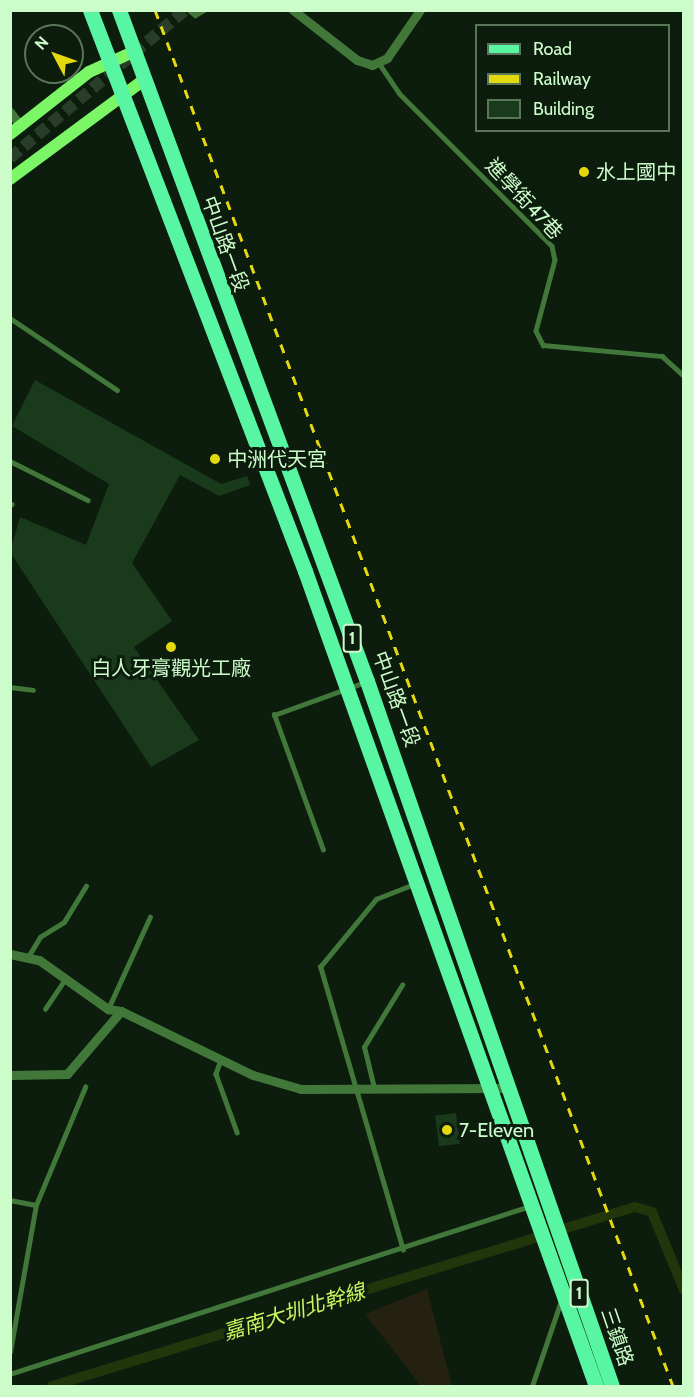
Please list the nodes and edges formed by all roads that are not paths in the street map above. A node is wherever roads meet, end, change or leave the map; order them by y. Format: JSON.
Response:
{"nodes":[{"id":1,"x":90,"y":10,"type":"edge"},
{"id":2,"x":119,"y":10,"type":"edge"},
{"id":3,"x":189,"y":10,"type":"edge"},
{"id":4,"x":204,"y":10,"type":"edge"},
{"id":5,"x":420,"y":10,"type":"edge"},
{"id":6,"x":295,"y":11,"type":"edge"},
{"id":7,"x":135,"y":51,"type":"junction"},
{"id":8,"x":108,"y":61,"type":"junction"},
{"id":9,"x":379,"y":63,"type":"junction"},
{"id":10,"x":144,"y":80,"type":"junction"},
{"id":11,"x":121,"y":96,"type":"junction"},
{"id":12,"x":10,"y":112,"type":"edge"},
{"id":13,"x":21,"y":126,"type":"junction"},
{"id":14,"x":10,"y":134,"type":"edge"},
{"id":15,"x":10,"y":179,"type":"edge"},
{"id":16,"x":214,"y":279,"type":"junction"},
{"id":17,"x":192,"y":284,"type":"junction"},
{"id":18,"x":10,"y":318,"type":"edge"},
{"id":19,"x":684,"y":376,"type":"edge"},
{"id":20,"x":117,"y":390,"type":"dead end"},
{"id":21,"x":10,"y":461,"type":"edge"},
{"id":22,"x":88,"y":500,"type":"dead end"},
{"id":23,"x":367,"y":681,"type":"junction"},
{"id":24,"x":10,"y":687,"type":"edge"},
{"id":25,"x":33,"y":690,"type":"dead end"},
{"id":26,"x":347,"y":690,"type":"junction"},
{"id":27,"x":323,"y":850,"type":"dead end"},
{"id":28,"x":416,"y":883,"type":"junction"},
{"id":29,"x":87,"y":886,"type":"dead end"},
{"id":30,"x":150,"y":917,"type":"dead end"},
{"id":31,"x":10,"y":954,"type":"edge"},
{"id":32,"x":28,"y":957,"type":"junction"},
{"id":33,"x":65,"y":979,"type":"junction"},
{"id":34,"x":402,"y":985,"type":"dead end"},
{"id":35,"x":45,"y":1009,"type":"dead end"},
{"id":36,"x":108,"y":1010,"type":"junction"},
{"id":37,"x":121,"y":1011,"type":"junction"},
{"id":38,"x":220,"y":1060,"type":"junction"},
{"id":39,"x":10,"y":1075,"type":"edge"},
{"id":40,"x":85,"y":1087,"type":"dead end"},
{"id":41,"x":506,"y":1088,"type":"junction"},
{"id":42,"x":355,"y":1090,"type":"junction"},
{"id":43,"x":374,"y":1090,"type":"junction"},
{"id":44,"x":488,"y":1091,"type":"junction"},
{"id":45,"x":237,"y":1132,"type":"dead end"},
{"id":46,"x":10,"y":1200,"type":"edge"},
{"id":47,"x":546,"y":1200,"type":"joint"},
{"id":48,"x":36,"y":1205,"type":"junction"},
{"id":49,"x":530,"y":1206,"type":"junction"},
{"id":50,"x":403,"y":1250,"type":"junction"},
{"id":51,"x":562,"y":1296,"type":"junction"},
{"id":52,"x":10,"y":1353,"type":"edge"},
{"id":53,"x":10,"y":1374,"type":"edge"},
{"id":54,"x":532,"y":1386,"type":"edge"},
{"id":55,"x":596,"y":1386,"type":"edge"},
{"id":56,"x":612,"y":1386,"type":"edge"}],
"edges":[{"from":1,"to":8,"type":"main road","number":"1"},
{"from":2,"to":7,"type":"main road","number":"1"},
{"from":3,"to":4,"type":"lane"},
{"from":5,"to":9,"type":"street"},
{"from":6,"to":9,"type":"street"},
{"from":7,"to":8,"type":"main road"},
{"from":7,"to":10,"type":"main road","number":"1"},
{"from":8,"to":11,"type":"main road","number":"1"},
{"from":8,"to":13,"type":"main road"},
{"from":9,"to":19,"type":"lane","name":"進學街47巷"},
{"from":10,"to":11,"type":"main road"},
{"from":10,"to":16,"type":"main road","name":"中山路一段","number":"1"},
{"from":11,"to":15,"type":"main road"},
{"from":11,"to":17,"type":"main road","number":"1"},
{"from":12,"to":13,"type":"street"},
{"from":13,"to":14,"type":"main road"},
{"from":16,"to":17,"type":"main road"},
{"from":16,"to":23,"type":"main road","name":"中山路一段","number":"1"},
{"from":17,"to":26,"type":"main road","number":"1"},
{"from":18,"to":20,"type":"lane"},
{"from":21,"to":22,"type":"lane"},
{"from":23,"to":26,"type":"lane"},
{"from":23,"to":41,"type":"main road","name":"中山路一段","number":"1"},
{"from":24,"to":25,"type":"lane"},
{"from":26,"to":27,"type":"lane"},
{"from":26,"to":28,"type":"main road","number":"1"},
{"from":28,"to":42,"type":"lane"},
{"from":28,"to":44,"type":"main road","number":"1"},
{"from":29,"to":32,"type":"lane"},
{"from":30,"to":36,"type":"lane"},
{"from":31,"to":32,"type":"street"},
{"from":32,"to":33,"type":"street"},
{"from":33,"to":35,"type":"lane"},
{"from":33,"to":36,"type":"street"},
{"from":34,"to":43,"type":"lane"},
{"from":36,"to":37,"type":"street"},
{"from":37,"to":38,"type":"street"},
{"from":37,"to":39,"type":"street"},
{"from":38,"to":42,"type":"street"},
{"from":38,"to":45,"type":"lane"},
{"from":40,"to":48,"type":"lane"},
{"from":41,"to":44,"type":"street"},
{"from":41,"to":47,"type":"main road","name":"中山路一段","number":"1"},
{"from":42,"to":43,"type":"street"},
{"from":42,"to":50,"type":"lane"},
{"from":43,"to":44,"type":"street"},
{"from":44,"to":49,"type":"main road","number":"1"},
{"from":46,"to":48,"type":"lane"},
{"from":47,"to":56,"type":"main road","name":"三鎮路","number":"1"},
{"from":48,"to":52,"type":"lane"},
{"from":49,"to":50,"type":"lane"},
{"from":49,"to":51,"type":"main road","name":"三鎮路","number":"1"},
{"from":50,"to":53,"type":"lane"},
{"from":51,"to":54,"type":"lane"},
{"from":51,"to":55,"type":"main road","name":"三鎮路","number":"1"}]}
